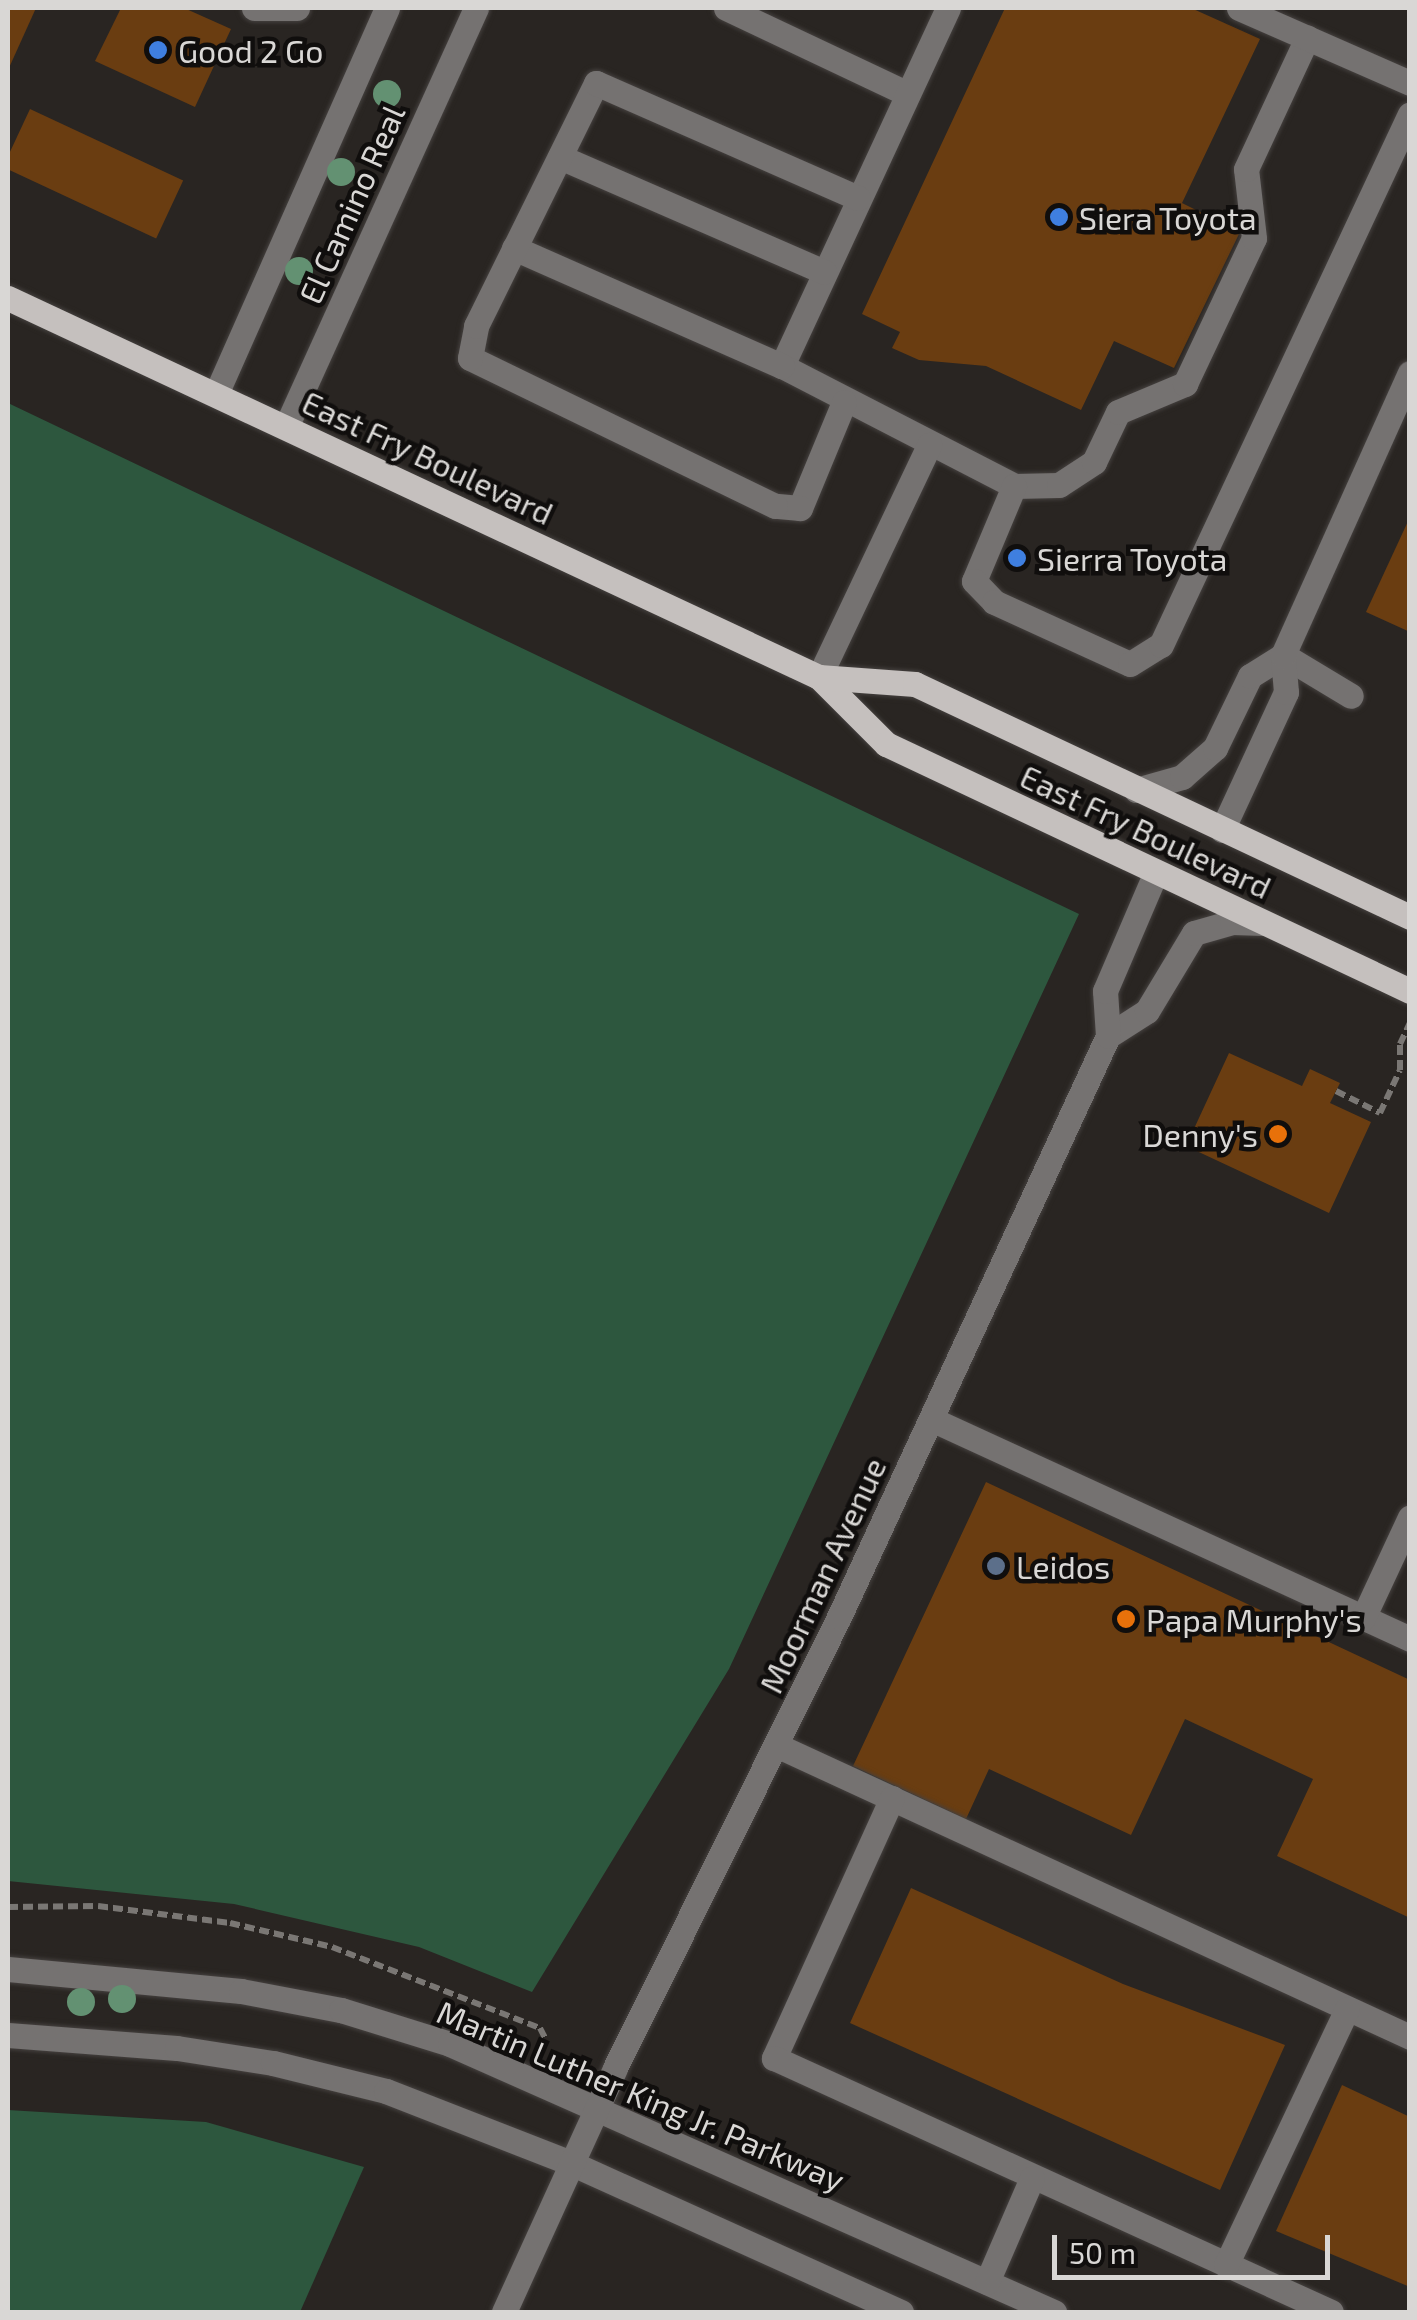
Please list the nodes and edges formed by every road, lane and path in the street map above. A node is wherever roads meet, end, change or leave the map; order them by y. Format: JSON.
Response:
{"nodes":[{"id":1,"x":254,"y":8,"type":"edge"},
{"id":2,"x":297,"y":8,"type":"edge"},
{"id":3,"x":386,"y":8,"type":"edge"},
{"id":4,"x":476,"y":8,"type":"edge"},
{"id":5,"x":726,"y":8,"type":"edge"},
{"id":6,"x":948,"y":8,"type":"edge"},
{"id":7,"x":1239,"y":8,"type":"edge"},
{"id":8,"x":1307,"y":38,"type":"junction"},
{"id":9,"x":1410,"y":83,"type":"edge"},
{"id":10,"x":908,"y":94,"type":"junction"},
{"id":11,"x":1410,"y":114,"type":"edge"},
{"id":12,"x":560,"y":157,"type":"junction"},
{"id":13,"x":858,"y":198,"type":"junction"},
{"id":14,"x":514,"y":248,"type":"junction"},
{"id":15,"x":824,"y":272,"type":"junction"},
{"id":16,"x":8,"y":298,"type":"edge"},
{"id":17,"x":782,"y":366,"type":"junction"},
{"id":18,"x":1410,"y":373,"type":"edge"},
{"id":19,"x":216,"y":394,"type":"junction"},
{"id":20,"x":844,"y":402,"type":"junction"},
{"id":21,"x":286,"y":427,"type":"junction"},
{"id":22,"x":929,"y":445,"type":"junction"},
{"id":23,"x":1014,"y":486,"type":"junction"},
{"id":24,"x":1283,"y":656,"type":"junction"},
{"id":25,"x":819,"y":677,"type":"junction"},
{"id":26,"x":1351,"y":696,"type":"dead end"},
{"id":27,"x":1136,"y":790,"type":"junction"},
{"id":28,"x":1222,"y":830,"type":"junction"},
{"id":29,"x":1156,"y":872,"type":"junction"},
{"id":30,"x":1410,"y":917,"type":"edge"},
{"id":31,"x":1264,"y":923,"type":"junction"},
{"id":32,"x":1410,"y":991,"type":"edge"},
{"id":33,"x":1410,"y":1023,"type":"edge"},
{"id":34,"x":1108,"y":1036,"type":"junction"},
{"id":35,"x":1336,"y":1091,"type":"dead end"},
{"id":36,"x":931,"y":1419,"type":"junction"},
{"id":37,"x":1410,"y":1516,"type":"edge"},
{"id":38,"x":1363,"y":1618,"type":"junction"},
{"id":39,"x":1410,"y":1640,"type":"edge"},
{"id":40,"x":776,"y":1745,"type":"junction"},
{"id":41,"x":892,"y":1798,"type":"junction"},
{"id":42,"x":8,"y":1906,"type":"edge"},
{"id":43,"x":8,"y":1969,"type":"edge"},
{"id":44,"x":1348,"y":2008,"type":"junction"},
{"id":45,"x":8,"y":2035,"type":"edge"},
{"id":46,"x":1410,"y":2037,"type":"edge"},
{"id":47,"x":546,"y":2040,"type":"dead end"},
{"id":48,"x":598,"y":2109,"type":"junction"},
{"id":49,"x":573,"y":2164,"type":"junction"},
{"id":50,"x":1032,"y":2178,"type":"junction"},
{"id":51,"x":1226,"y":2265,"type":"junction"},
{"id":52,"x":987,"y":2282,"type":"junction"},
{"id":53,"x":504,"y":2312,"type":"edge"},
{"id":54,"x":901,"y":2312,"type":"edge"},
{"id":55,"x":1054,"y":2312,"type":"edge"},
{"id":56,"x":1332,"y":2312,"type":"edge"}],
"edges":[{"from":1,"to":2,"type":"street"},
{"from":3,"to":19,"type":"street","name":"El Camino Real"},
{"from":4,"to":21,"type":"street","name":"El Camino Real"},
{"from":5,"to":10,"type":"street"},
{"from":6,"to":10,"type":"street"},
{"from":7,"to":8,"type":"street"},
{"from":8,"to":9,"type":"street"},
{"from":8,"to":23,"type":"street"},
{"from":10,"to":13,"type":"street"},
{"from":11,"to":23,"type":"street"},
{"from":12,"to":13,"type":"street"},
{"from":12,"to":14,"type":"street"},
{"from":12,"to":15,"type":"street"},
{"from":13,"to":15,"type":"street"},
{"from":14,"to":17,"type":"street"},
{"from":14,"to":20,"type":"street"},
{"from":15,"to":17,"type":"street"},
{"from":16,"to":19,"type":"main road","name":"East Fry Boulevard"},
{"from":17,"to":20,"type":"street"},
{"from":18,"to":24,"type":"street"},
{"from":19,"to":21,"type":"main road","name":"East Fry Boulevard"},
{"from":20,"to":22,"type":"street"},
{"from":21,"to":25,"type":"main road","name":"East Fry Boulevard"},
{"from":22,"to":23,"type":"street"},
{"from":22,"to":25,"type":"street"},
{"from":24,"to":26,"type":"street"},
{"from":24,"to":27,"type":"street"},
{"from":24,"to":28,"type":"street"},
{"from":25,"to":27,"type":"main road","name":"East Fry Boulevard"},
{"from":25,"to":29,"type":"main road","name":"East Fry Boulevard"},
{"from":27,"to":28,"type":"main road","name":"East Fry Boulevard"},
{"from":28,"to":30,"type":"main road","name":"East Fry Boulevard"},
{"from":29,"to":31,"type":"main road","name":"East Fry Boulevard"},
{"from":29,"to":34,"type":"street","name":"Moorman Avenue"},
{"from":31,"to":32,"type":"main road","name":"East Fry Boulevard"},
{"from":31,"to":34,"type":"street","name":"Moorman Avenue"},
{"from":33,"to":35,"type":"path"},
{"from":34,"to":36,"type":"street","name":"Moorman Avenue"},
{"from":36,"to":38,"type":"street"},
{"from":36,"to":40,"type":"street","name":"Moorman Avenue"},
{"from":37,"to":38,"type":"street"},
{"from":38,"to":39,"type":"street"},
{"from":40,"to":41,"type":"street"},
{"from":40,"to":48,"type":"street","name":"Moorman Avenue"},
{"from":41,"to":44,"type":"street"},
{"from":41,"to":50,"type":"street"},
{"from":42,"to":47,"type":"path"},
{"from":43,"to":48,"type":"street","name":"Martin Luther King Jr. Parkway"},
{"from":44,"to":46,"type":"street"},
{"from":44,"to":51,"type":"street"},
{"from":45,"to":49,"type":"street"},
{"from":48,"to":49,"type":"street","name":"Moorman Avenue"},
{"from":48,"to":52,"type":"street","name":"Martin Luther King Jr. Parkway"},
{"from":49,"to":53,"type":"street","name":"Moorman Avenue"},
{"from":49,"to":54,"type":"street"},
{"from":50,"to":51,"type":"street"},
{"from":50,"to":52,"type":"street"},
{"from":51,"to":56,"type":"street"},
{"from":52,"to":55,"type":"street","name":"Martin Luther King Jr. Parkway"}]}
